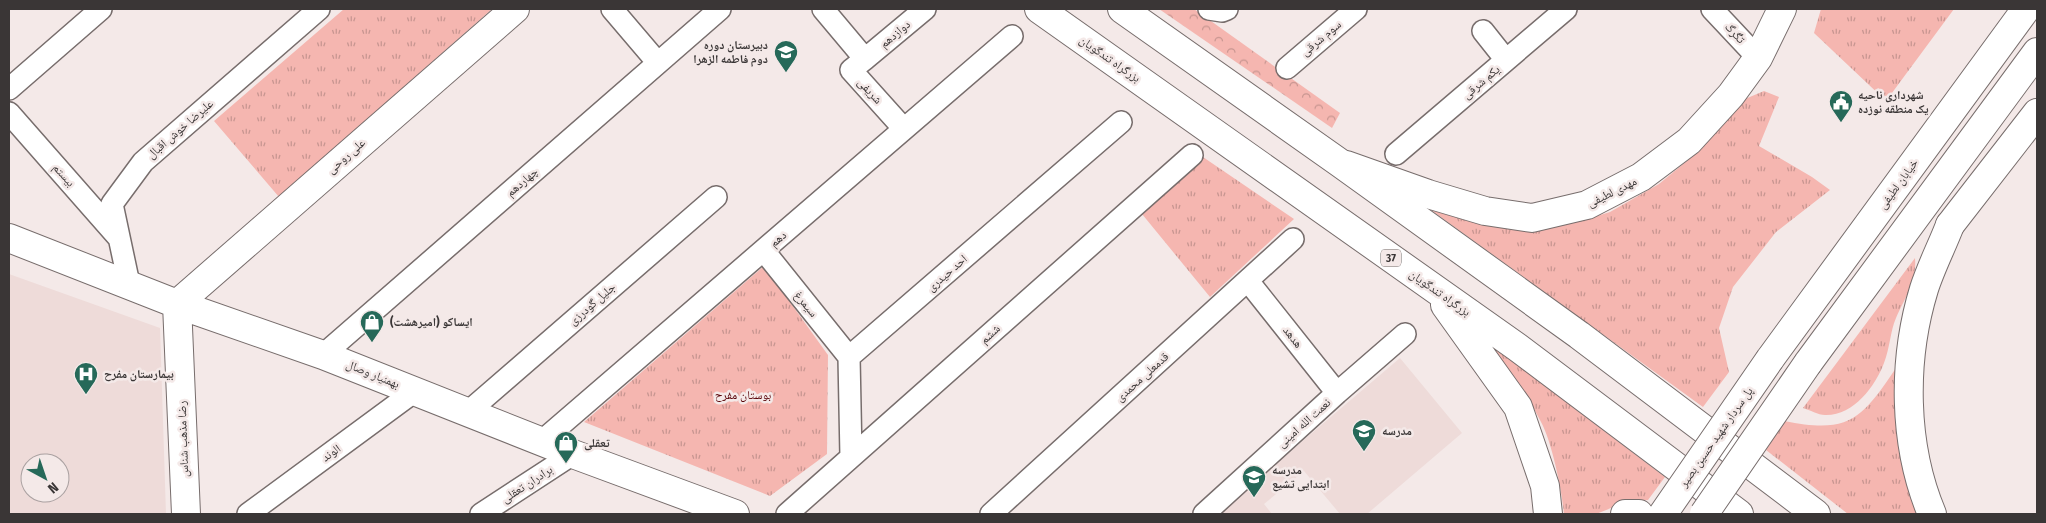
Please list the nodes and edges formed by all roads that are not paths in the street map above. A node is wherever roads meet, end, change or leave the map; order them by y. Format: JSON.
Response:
{"nodes":[{"id":1,"x":101,"y":9,"type":"edge"},
{"id":2,"x":319,"y":9,"type":"edge"},
{"id":3,"x":515,"y":9,"type":"edge"},
{"id":4,"x":612,"y":9,"type":"edge"},
{"id":5,"x":720,"y":9,"type":"edge"},
{"id":6,"x":823,"y":9,"type":"edge"},
{"id":7,"x":925,"y":9,"type":"edge"},
{"id":8,"x":1039,"y":9,"type":"edge"},
{"id":9,"x":1122,"y":9,"type":"edge"},
{"id":10,"x":1356,"y":9,"type":"edge"},
{"id":11,"x":1566,"y":9,"type":"edge"},
{"id":12,"x":1712,"y":9,"type":"edge"},
{"id":13,"x":1782,"y":9,"type":"edge"},
{"id":14,"x":2026,"y":9,"type":"edge"},
{"id":15,"x":1483,"y":31,"type":"dead end"},
{"id":16,"x":1012,"y":36,"type":"dead end"},
{"id":17,"x":2037,"y":52,"type":"edge"},
{"id":18,"x":1758,"y":58,"type":"junction"},
{"id":19,"x":865,"y":59,"type":"junction"},
{"id":20,"x":1506,"y":60,"type":"junction"},
{"id":21,"x":658,"y":63,"type":"junction"},
{"id":22,"x":1287,"y":68,"type":"dead end"},
{"id":23,"x":9,"y":88,"type":"edge"},
{"id":24,"x":9,"y":113,"type":"edge"},
{"id":25,"x":2037,"y":113,"type":"edge"},
{"id":26,"x":1121,"y":122,"type":"dead end"},
{"id":27,"x":904,"y":129,"type":"junction"},
{"id":28,"x":1192,"y":154,"type":"dead end"},
{"id":29,"x":1396,"y":154,"type":"dead end"},
{"id":30,"x":1340,"y":163,"type":"junction"},
{"id":31,"x":716,"y":197,"type":"dead end"},
{"id":32,"x":119,"y":237,"type":"junction"},
{"id":33,"x":9,"y":238,"type":"edge"},
{"id":34,"x":1293,"y":239,"type":"dead end"},
{"id":35,"x":764,"y":251,"type":"junction"},
{"id":36,"x":1248,"y":282,"type":"junction"},
{"id":37,"x":128,"y":284,"type":"junction"},
{"id":38,"x":1432,"y":287,"type":"junction"},
{"id":39,"x":177,"y":304,"type":"junction"},
{"id":40,"x":1406,"y":334,"type":"dead end"},
{"id":41,"x":323,"y":355,"type":"junction"},
{"id":42,"x":849,"y":357,"type":"junction"},
{"id":43,"x":1770,"y":359,"type":"joint"},
{"id":44,"x":415,"y":391,"type":"junction"},
{"id":45,"x":1337,"y":393,"type":"junction"},
{"id":46,"x":468,"y":412,"type":"junction"},
{"id":47,"x":542,"y":441,"type":"junction"},
{"id":48,"x":573,"y":454,"type":"junction"},
{"id":49,"x":851,"y":457,"type":"junction"},
{"id":50,"x":492,"y":511,"type":"edge"},
{"id":51,"x":186,"y":514,"type":"edge"},
{"id":52,"x":248,"y":514,"type":"edge"},
{"id":53,"x":733,"y":514,"type":"edge"},
{"id":54,"x":787,"y":514,"type":"edge"},
{"id":55,"x":990,"y":514,"type":"edge"},
{"id":56,"x":1204,"y":514,"type":"edge"},
{"id":57,"x":1548,"y":514,"type":"edge"},
{"id":58,"x":1625,"y":514,"type":"edge"},
{"id":59,"x":1640,"y":514,"type":"edge"},
{"id":60,"x":1663,"y":514,"type":"edge"},
{"id":61,"x":1704,"y":514,"type":"edge"},
{"id":62,"x":1739,"y":514,"type":"edge"},
{"id":63,"x":1816,"y":514,"type":"edge"},
{"id":64,"x":1932,"y":514,"type":"edge"}],
"edges":[{"from":1,"to":23,"type":"street"},
{"from":2,"to":32,"type":"street","name":"علیرضا خوش اقبال"},
{"from":3,"to":39,"type":"main road","name":"علی روحی"},
{"from":4,"to":21,"type":"street"},
{"from":5,"to":21,"type":"street","name":"چهاردهم"},
{"from":6,"to":19,"type":"street","name":"شریفی"},
{"from":7,"to":19,"type":"street","name":"دوازدهم"},
{"from":8,"to":38,"type":"main road","name":"بزرگراه تندگویان","number":"37"},
{"from":9,"to":30,"type":"main road"},
{"from":10,"to":22,"type":"street","name":"سوم شرقی"},
{"from":11,"to":20,"type":"street","name":"یکم شرقی"},
{"from":12,"to":18,"type":"street","name":"تگرگ"},
{"from":13,"to":18,"type":"main road","name":"مهدی لطیفی"},
{"from":14,"to":43,"type":"main road","name":"خیابان لطیفی"},
{"from":15,"to":20,"type":"street"},
{"from":16,"to":27,"type":"street","name":"دهم"},
{"from":17,"to":61,"type":"main road","bridge":true},
{"from":18,"to":30,"type":"main road","name":"مهدی لطیفی"},
{"from":19,"to":27,"type":"street","name":"شریفی"},
{"from":20,"to":29,"type":"street","name":"یکم شرقی"},
{"from":21,"to":41,"type":"street","name":"چهاردهم"},
{"from":24,"to":32,"type":"street","name":"بیستم"},
{"from":25,"to":64,"type":"main road"},
{"from":26,"to":42,"type":"street","name":"احد حیدری"},
{"from":27,"to":35,"type":"street","name":"دهم"},
{"from":28,"to":49,"type":"street","name":"ششم"},
{"from":30,"to":63,"type":"main road"},
{"from":31,"to":46,"type":"street","name":"جلیل گودرزی"},
{"from":32,"to":37,"type":"street","name":"علیرضا خوش اقبال"},
{"from":33,"to":37,"type":"main road","name":"بهمنیار وصال"},
{"from":34,"to":36,"type":"street","name":"قدمعلی محمدی"},
{"from":35,"to":42,"type":"street","name":"سیمرغ"},
{"from":35,"to":47,"type":"street","name":"دهم"},
{"from":36,"to":45,"type":"street","name":"هدهد"},
{"from":36,"to":55,"type":"street","name":"قدمعلی محمدی"},
{"from":37,"to":39,"type":"main road","name":"بهمنیار وصال"},
{"from":38,"to":57,"type":"main road"},
{"from":38,"to":62,"type":"main road","name":"بزرگراه تندگویان","number":"37"},
{"from":39,"to":41,"type":"main road","name":"بهمنیار وصال"},
{"from":39,"to":51,"type":"main road","name":"رضا مذهب شناس"},
{"from":40,"to":45,"type":"street","name":"نعمت الله امینی"},
{"from":41,"to":44,"type":"main road","name":"بهمنیار وصال"},
{"from":42,"to":49,"type":"street"},
{"from":43,"to":60,"type":"main road","name":"پل سردار شهید حسین بصیر","bridge":true},
{"from":44,"to":46,"type":"main road","name":"بهمنیار وصال"},
{"from":44,"to":52,"type":"street","name":"الوند"},
{"from":45,"to":56,"type":"street","name":"نعمت الله امینی"},
{"from":46,"to":47,"type":"main road","name":"بهمنیار وصال"},
{"from":47,"to":48,"type":"main road","name":"بهمنیار وصال"},
{"from":48,"to":50,"type":"street","name":"برادران تعقلی"},
{"from":48,"to":53,"type":"main road","name":"بهمنیار وصال"},
{"from":49,"to":54,"type":"street","name":"ششم"},
{"from":58,"to":59,"type":"main road"}]}
